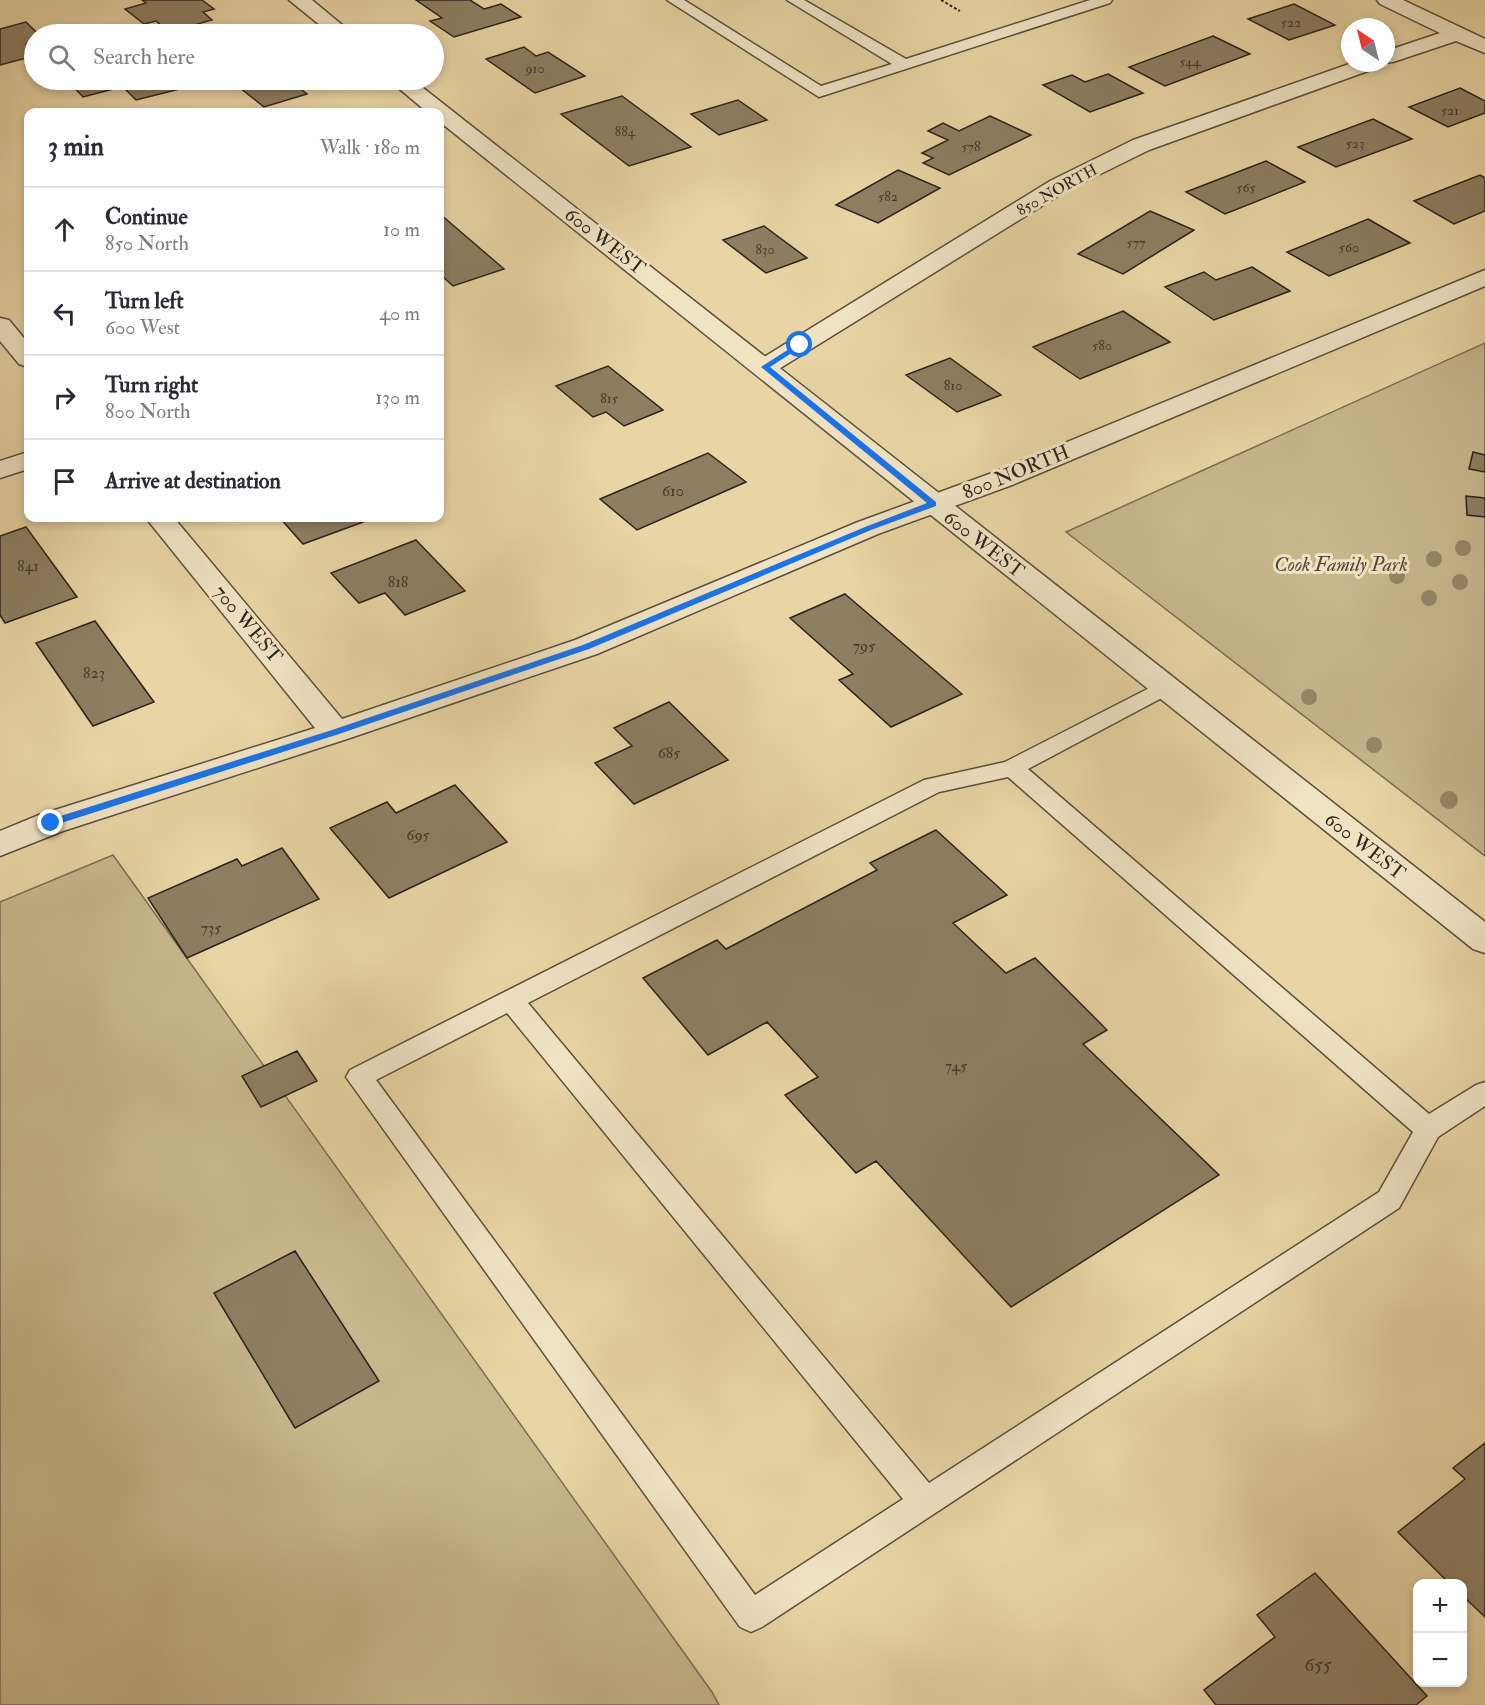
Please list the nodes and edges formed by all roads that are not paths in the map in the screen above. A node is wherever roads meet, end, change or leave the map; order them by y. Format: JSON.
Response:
{"nodes":[{"id":1,"x":299,"y":0,"type":"edge"},
{"id":2,"x":674,"y":0,"type":"edge"},
{"id":3,"x":794,"y":0,"type":"edge"},
{"id":4,"x":1105,"y":0,"type":"edge"},
{"id":5,"x":1387,"y":0,"type":"edge"},
{"id":6,"x":330,"y":24,"type":"edge"},
{"id":7,"x":1457,"y":34,"type":"junction"},
{"id":8,"x":1485,"y":47,"type":"edge"},
{"id":9,"x":1395,"y":55,"type":"edge"},
{"id":10,"x":903,"y":64,"type":"junction"},
{"id":11,"x":1347,"y":72,"type":"edge"},
{"id":12,"x":413,"y":90,"type":"edge"},
{"id":13,"x":436,"y":108,"type":"edge"},
{"id":14,"x":444,"y":115,"type":"edge"},
{"id":15,"x":1485,"y":277,"type":"edge"},
{"id":16,"x":0,"y":325,"type":"edge"},
{"id":17,"x":24,"y":354,"type":"edge"},
{"id":18,"x":765,"y":367,"type":"junction"},
{"id":19,"x":24,"y":461,"type":"edge"},
{"id":20,"x":0,"y":470,"type":"edge"},
{"id":21,"x":933,"y":504,"type":"junction"},
{"id":22,"x":163,"y":522,"type":"edge"},
{"id":23,"x":1165,"y":687,"type":"junction"},
{"id":24,"x":336,"y":732,"type":"junction"},
{"id":25,"x":1012,"y":768,"type":"junction"},
{"id":26,"x":0,"y":844,"type":"edge"},
{"id":27,"x":1485,"y":940,"type":"edge"},
{"id":28,"x":512,"y":1000,"type":"junction"},
{"id":29,"x":1485,"y":1092,"type":"edge"},
{"id":30,"x":1428,"y":1129,"type":"junction"},
{"id":31,"x":925,"y":1502,"type":"junction"}],
"edges":[{"from":1,"to":6,"type":"street"},
{"from":2,"to":10,"type":"lane"},
{"from":3,"to":10,"type":"lane"},
{"from":4,"to":10,"type":"lane"},
{"from":5,"to":7,"type":"street"},
{"from":7,"to":8,"type":"street"},
{"from":7,"to":9,"type":"street"},
{"from":11,"to":18,"type":"street","name":"850 NORTH"},
{"from":12,"to":13,"type":"street","name":"600 WEST"},
{"from":14,"to":18,"type":"street","name":"600 WEST"},
{"from":15,"to":21,"type":"street","name":"800 NORTH"},
{"from":16,"to":17,"type":"street"},
{"from":18,"to":21,"type":"street","name":"600 WEST"},
{"from":19,"to":20,"type":"street"},
{"from":21,"to":23,"type":"street","name":"600 WEST"},
{"from":21,"to":24,"type":"street","name":"800 NORTH"},
{"from":22,"to":24,"type":"street","name":"700 WEST"},
{"from":23,"to":25,"type":"lane"},
{"from":23,"to":27,"type":"street","name":"600 WEST"},
{"from":24,"to":26,"type":"street","name":"800 NORTH"},
{"from":25,"to":28,"type":"lane"},
{"from":25,"to":30,"type":"lane"},
{"from":28,"to":31,"type":"lane"},
{"from":28,"to":31,"type":"lane"},
{"from":29,"to":30,"type":"lane"},
{"from":30,"to":31,"type":"lane"}]}
